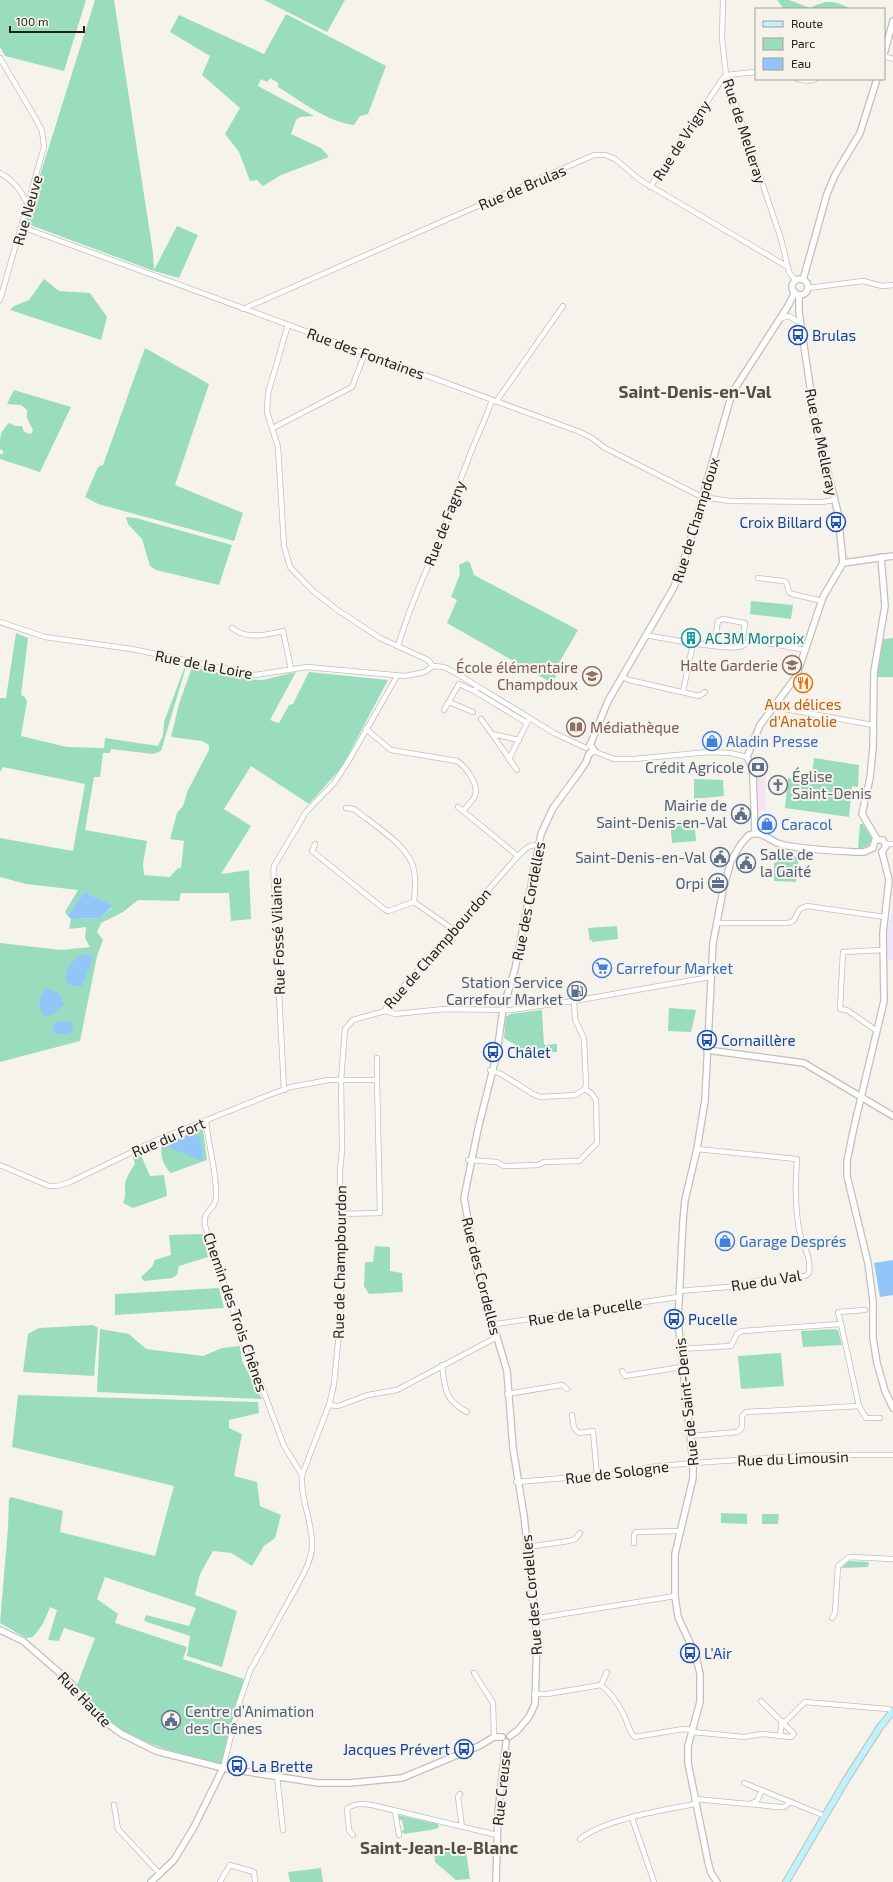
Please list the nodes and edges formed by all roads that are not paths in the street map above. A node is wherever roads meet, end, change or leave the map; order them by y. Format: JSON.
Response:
{"nodes":[{"id":1,"x":723,"y":0,"type":"edge"},
{"id":2,"x":893,"y":21,"type":"edge"},
{"id":3,"x":885,"y":51,"type":"edge"},
{"id":4,"x":0,"y":58,"type":"edge"},
{"id":5,"x":755,"y":72,"type":"edge"},
{"id":6,"x":726,"y":75,"type":"junction"},
{"id":7,"x":877,"y":80,"type":"edge"},
{"id":8,"x":0,"y":173,"type":"edge"},
{"id":9,"x":650,"y":187,"type":"junction"},
{"id":10,"x":27,"y":203,"type":"junction"},
{"id":11,"x":22,"y":227,"type":"junction"},
{"id":12,"x":788,"y":266,"type":"junction"},
{"id":13,"x":803,"y":280,"type":"junction"},
{"id":14,"x":796,"y":281,"type":"junction"},
{"id":15,"x":893,"y":285,"type":"edge"},
{"id":16,"x":808,"y":288,"type":"junction"},
{"id":17,"x":797,"y":294,"type":"junction"},
{"id":18,"x":0,"y":300,"type":"edge"},
{"id":19,"x":563,"y":306,"type":"dead end"},
{"id":20,"x":243,"y":309,"type":"junction"},
{"id":21,"x":779,"y":319,"type":"junction"},
{"id":22,"x":800,"y":323,"type":"junction"},
{"id":23,"x":288,"y":325,"type":"junction"},
{"id":24,"x":365,"y":353,"type":"junction"},
{"id":25,"x":494,"y":401,"type":"junction"},
{"id":26,"x":273,"y":428,"type":"junction"},
{"id":27,"x":702,"y":497,"type":"junction"},
{"id":28,"x":835,"y":500,"type":"junction"},
{"id":29,"x":893,"y":556,"type":"edge"},
{"id":30,"x":881,"y":557,"type":"junction"},
{"id":31,"x":843,"y":563,"type":"junction"},
{"id":32,"x":758,"y":578,"type":"dead end"},
{"id":33,"x":822,"y":601,"type":"junction"},
{"id":34,"x":0,"y":622,"type":"edge"},
{"id":35,"x":232,"y":628,"type":"dead end"},
{"id":36,"x":648,"y":635,"type":"junction"},
{"id":37,"x":693,"y":643,"type":"junction"},
{"id":38,"x":398,"y":646,"type":"junction"},
{"id":39,"x":714,"y":646,"type":"junction"},
{"id":40,"x":742,"y":646,"type":"junction"},
{"id":41,"x":806,"y":650,"type":"junction"},
{"id":42,"x":433,"y":666,"type":"junction"},
{"id":43,"x":291,"y":669,"type":"junction"},
{"id":44,"x":397,"y":676,"type":"junction"},
{"id":45,"x":623,"y":677,"type":"junction"},
{"id":46,"x":478,"y":686,"type":"junction"},
{"id":47,"x":474,"y":691,"type":"junction"},
{"id":48,"x":683,"y":692,"type":"junction"},
{"id":49,"x":704,"y":692,"type":"dead end"},
{"id":50,"x":449,"y":702,"type":"junction"},
{"id":51,"x":775,"y":705,"type":"junction"},
{"id":52,"x":444,"y":710,"type":"dead end"},
{"id":53,"x":473,"y":712,"type":"dead end"},
{"id":54,"x":530,"y":718,"type":"junction"},
{"id":55,"x":481,"y":719,"type":"dead end"},
{"id":56,"x":527,"y":723,"type":"junction"},
{"id":57,"x":873,"y":725,"type":"junction"},
{"id":58,"x":366,"y":729,"type":"junction"},
{"id":59,"x":492,"y":734,"type":"junction"},
{"id":60,"x":519,"y":740,"type":"junction"},
{"id":61,"x":588,"y":747,"type":"junction"},
{"id":62,"x":591,"y":753,"type":"junction"},
{"id":63,"x":747,"y":757,"type":"junction"},
{"id":64,"x":509,"y":759,"type":"junction"},
{"id":65,"x":517,"y":770,"type":"dead end"},
{"id":66,"x":458,"y":807,"type":"dead end"},
{"id":67,"x":346,"y":808,"type":"dead end"},
{"id":68,"x":463,"y":811,"type":"junction"},
{"id":69,"x":755,"y":833,"type":"junction"},
{"id":70,"x":877,"y":839,"type":"junction"},
{"id":71,"x":315,"y":844,"type":"dead end"},
{"id":72,"x":886,"y":844,"type":"junction"},
{"id":73,"x":893,"y":844,"type":"edge"},
{"id":74,"x":539,"y":846,"type":"junction"},
{"id":75,"x":873,"y":848,"type":"junction"},
{"id":76,"x":882,"y":852,"type":"junction"},
{"id":77,"x":518,"y":856,"type":"junction"},
{"id":78,"x":414,"y":902,"type":"junction"},
{"id":79,"x":885,"y":917,"type":"junction"},
{"id":80,"x":716,"y":923,"type":"junction"},
{"id":81,"x":454,"y":930,"type":"junction"},
{"id":82,"x":883,"y":950,"type":"junction"},
{"id":83,"x":710,"y":977,"type":"junction"},
{"id":84,"x":574,"y":1001,"type":"junction"},
{"id":85,"x":503,"y":1009,"type":"junction"},
{"id":86,"x":385,"y":1011,"type":"junction"},
{"id":87,"x":877,"y":1031,"type":"junction"},
{"id":88,"x":708,"y":1050,"type":"junction"},
{"id":89,"x":377,"y":1058,"type":"dead end"},
{"id":90,"x":491,"y":1070,"type":"junction"},
{"id":91,"x":341,"y":1080,"type":"junction"},
{"id":92,"x":377,"y":1080,"type":"junction"},
{"id":93,"x":585,"y":1089,"type":"junction"},
{"id":94,"x":284,"y":1090,"type":"junction"},
{"id":95,"x":861,"y":1096,"type":"junction"},
{"id":96,"x":893,"y":1116,"type":"edge"},
{"id":97,"x":206,"y":1122,"type":"junction"},
{"id":98,"x":697,"y":1149,"type":"junction"},
{"id":99,"x":470,"y":1161,"type":"junction"},
{"id":100,"x":0,"y":1165,"type":"edge"},
{"id":101,"x":340,"y":1214,"type":"junction"},
{"id":102,"x":679,"y":1291,"type":"junction"},
{"id":103,"x":678,"y":1297,"type":"junction"},
{"id":104,"x":865,"y":1310,"type":"dead end"},
{"id":105,"x":841,"y":1324,"type":"junction"},
{"id":106,"x":492,"y":1326,"type":"junction"},
{"id":107,"x":497,"y":1337,"type":"junction"},
{"id":108,"x":680,"y":1349,"type":"junction"},
{"id":109,"x":442,"y":1365,"type":"junction"},
{"id":110,"x":682,"y":1367,"type":"junction"},
{"id":111,"x":622,"y":1371,"type":"dead end"},
{"id":112,"x":567,"y":1389,"type":"dead end"},
{"id":113,"x":508,"y":1394,"type":"junction"},
{"id":114,"x":329,"y":1405,"type":"junction"},
{"id":115,"x":859,"y":1406,"type":"junction"},
{"id":116,"x":893,"y":1408,"type":"edge"},
{"id":117,"x":467,"y":1412,"type":"dead end"},
{"id":118,"x":572,"y":1415,"type":"dead end"},
{"id":119,"x":880,"y":1418,"type":"dead end"},
{"id":120,"x":690,"y":1436,"type":"junction"},
{"id":121,"x":893,"y":1455,"type":"edge"},
{"id":122,"x":693,"y":1463,"type":"junction"},
{"id":123,"x":302,"y":1475,"type":"junction"},
{"id":124,"x":597,"y":1476,"type":"junction"},
{"id":125,"x":518,"y":1482,"type":"junction"},
{"id":126,"x":680,"y":1531,"type":"junction"},
{"id":127,"x":580,"y":1533,"type":"dead end"},
{"id":128,"x":634,"y":1543,"type":"dead end"},
{"id":129,"x":527,"y":1547,"type":"junction"},
{"id":130,"x":893,"y":1559,"type":"edge"},
{"id":131,"x":675,"y":1596,"type":"junction"},
{"id":132,"x":832,"y":1618,"type":"dead end"},
{"id":133,"x":534,"y":1619,"type":"junction"},
{"id":134,"x":0,"y":1630,"type":"edge"},
{"id":135,"x":606,"y":1672,"type":"dead end"},
{"id":136,"x":474,"y":1673,"type":"dead end"},
{"id":137,"x":601,"y":1685,"type":"junction"},
{"id":138,"x":535,"y":1694,"type":"junction"},
{"id":139,"x":761,"y":1701,"type":"dead end"},
{"id":140,"x":893,"y":1711,"type":"edge"},
{"id":141,"x":783,"y":1722,"type":"junction"},
{"id":142,"x":693,"y":1731,"type":"junction"},
{"id":143,"x":780,"y":1736,"type":"junction"},
{"id":144,"x":494,"y":1737,"type":"junction"},
{"id":145,"x":504,"y":1740,"type":"junction"},
{"id":146,"x":223,"y":1768,"type":"junction"},
{"id":147,"x":277,"y":1776,"type":"junction"},
{"id":148,"x":744,"y":1782,"type":"dead end"},
{"id":149,"x":762,"y":1790,"type":"junction"},
{"id":150,"x":460,"y":1794,"type":"dead end"},
{"id":151,"x":695,"y":1802,"type":"junction"},
{"id":152,"x":791,"y":1802,"type":"junction"},
{"id":153,"x":749,"y":1804,"type":"junction"},
{"id":154,"x":114,"y":1805,"type":"dead end"},
{"id":155,"x":395,"y":1811,"type":"junction"},
{"id":156,"x":825,"y":1816,"type":"junction"},
{"id":157,"x":632,"y":1818,"type":"junction"},
{"id":158,"x":462,"y":1827,"type":"junction"},
{"id":159,"x":283,"y":1830,"type":"dead end"},
{"id":160,"x":353,"y":1835,"type":"dead end"},
{"id":161,"x":399,"y":1835,"type":"dead end"},
{"id":162,"x":497,"y":1835,"type":"junction"},
{"id":163,"x":580,"y":1839,"type":"dead end"},
{"id":164,"x":160,"y":1874,"type":"junction"},
{"id":165,"x":151,"y":1882,"type":"edge"},
{"id":166,"x":220,"y":1882,"type":"edge"},
{"id":167,"x":255,"y":1882,"type":"edge"},
{"id":168,"x":496,"y":1882,"type":"edge"},
{"id":169,"x":654,"y":1882,"type":"edge"},
{"id":170,"x":717,"y":1882,"type":"edge"},
{"id":171,"x":786,"y":1882,"type":"edge"}],
"edges":[{"from":1,"to":6,"type":"street","name":"Rue de Melleray"},
{"from":2,"to":3,"type":"street"},
{"from":4,"to":10,"type":"street","name":"Rue Neuve"},
{"from":5,"to":6,"type":"street"},
{"from":6,"to":9,"type":"street","name":"Rue de Vrigny"},
{"from":6,"to":12,"type":"street","name":"Rue de Melleray"},
{"from":7,"to":13,"type":"street"},
{"from":8,"to":10,"type":"street"},
{"from":9,"to":12,"type":"street","name":"Rue de Brulas"},
{"from":9,"to":20,"type":"street","name":"Rue de Brulas"},
{"from":10,"to":11,"type":"street","name":"Rue Neuve"},
{"from":11,"to":18,"type":"street","name":"Rue Neuve"},
{"from":11,"to":20,"type":"street","name":"Rue des Fontaines"},
{"from":12,"to":14,"type":"street","name":"Rue de Melleray"},
{"from":13,"to":14,"type":"street"},
{"from":13,"to":16,"type":"street"},
{"from":14,"to":17,"type":"street"},
{"from":15,"to":16,"type":"street"},
{"from":16,"to":17,"type":"street"},
{"from":17,"to":21,"type":"street","name":"Rue de Champdoux"},
{"from":17,"to":22,"type":"street","name":"Rue de Melleray"},
{"from":19,"to":25,"type":"street"},
{"from":20,"to":23,"type":"street","name":"Rue des Fontaines"},
{"from":21,"to":22,"type":"street"},
{"from":21,"to":27,"type":"street","name":"Rue de Champdoux"},
{"from":22,"to":28,"type":"street","name":"Rue de Melleray"},
{"from":23,"to":24,"type":"street","name":"Rue des Fontaines"},
{"from":23,"to":26,"type":"street"},
{"from":24,"to":25,"type":"street","name":"Rue des Fontaines"},
{"from":24,"to":26,"type":"street"},
{"from":25,"to":27,"type":"street","name":"Rue des Fontaines"},
{"from":25,"to":38,"type":"street","name":"Rue de Fagny"},
{"from":26,"to":38,"type":"street"},
{"from":27,"to":28,"type":"street","name":"Rue des Fontaines"},
{"from":27,"to":36,"type":"street","name":"Rue de Champdoux"},
{"from":28,"to":31,"type":"street","name":"Rue de Melleray"},
{"from":29,"to":30,"type":"street"},
{"from":30,"to":31,"type":"street"},
{"from":30,"to":57,"type":"street"},
{"from":31,"to":33,"type":"street"},
{"from":32,"to":33,"type":"street"},
{"from":33,"to":41,"type":"street"},
{"from":34,"to":43,"type":"street","name":"Rue de la Loire"},
{"from":35,"to":43,"type":"street"},
{"from":36,"to":37,"type":"street"},
{"from":36,"to":45,"type":"street","name":"Rue de Champdoux"},
{"from":37,"to":39,"type":"street"},
{"from":37,"to":48,"type":"street"},
{"from":38,"to":42,"type":"street"},
{"from":39,"to":40,"type":"street"},
{"from":39,"to":40,"type":"street"},
{"from":40,"to":41,"type":"street"},
{"from":41,"to":51,"type":"street"},
{"from":42,"to":44,"type":"street","name":"Rue de la Loire"},
{"from":42,"to":46,"type":"street"},
{"from":43,"to":44,"type":"street","name":"Rue de la Loire"},
{"from":44,"to":58,"type":"street","name":"Rue Fossé Vilaine"},
{"from":45,"to":48,"type":"street"},
{"from":45,"to":61,"type":"street","name":"Rue de Champdoux"},
{"from":46,"to":47,"type":"street"},
{"from":46,"to":54,"type":"street"},
{"from":47,"to":50,"type":"street"},
{"from":47,"to":56,"type":"street"},
{"from":48,"to":49,"type":"street"},
{"from":50,"to":52,"type":"street"},
{"from":50,"to":53,"type":"street"},
{"from":51,"to":57,"type":"street"},
{"from":51,"to":63,"type":"street"},
{"from":54,"to":56,"type":"street"},
{"from":54,"to":61,"type":"street"},
{"from":55,"to":59,"type":"street"},
{"from":56,"to":60,"type":"street"},
{"from":57,"to":70,"type":"street"},
{"from":58,"to":68,"type":"street"},
{"from":58,"to":94,"type":"street","name":"Rue Fossé Vilaine"},
{"from":59,"to":60,"type":"street"},
{"from":59,"to":64,"type":"street"},
{"from":60,"to":64,"type":"street"},
{"from":61,"to":62,"type":"street"},
{"from":62,"to":63,"type":"street"},
{"from":62,"to":74,"type":"street","name":"Rue des Cordelles"},
{"from":63,"to":69,"type":"street"},
{"from":64,"to":65,"type":"street"},
{"from":66,"to":68,"type":"street"},
{"from":67,"to":78,"type":"street"},
{"from":68,"to":77,"type":"street"},
{"from":69,"to":75,"type":"street"},
{"from":69,"to":80,"type":"street","name":"Rue de Saint-Denis"},
{"from":70,"to":72,"type":"street"},
{"from":70,"to":75,"type":"street"},
{"from":71,"to":78,"type":"street"},
{"from":72,"to":73,"type":"street"},
{"from":72,"to":76,"type":"street"},
{"from":74,"to":77,"type":"street","name":"Rue de Champbourdon"},
{"from":74,"to":85,"type":"street","name":"Rue des Cordelles"},
{"from":75,"to":76,"type":"street"},
{"from":76,"to":79,"type":"street"},
{"from":77,"to":81,"type":"street","name":"Rue de Champbourdon"},
{"from":78,"to":81,"type":"street"},
{"from":79,"to":80,"type":"street"},
{"from":79,"to":82,"type":"street"},
{"from":80,"to":83,"type":"street","name":"Rue de Saint-Denis"},
{"from":81,"to":86,"type":"street","name":"Rue de Champbourdon"},
{"from":82,"to":87,"type":"street"},
{"from":82,"to":87,"type":"street"},
{"from":83,"to":84,"type":"street"},
{"from":83,"to":88,"type":"street","name":"Rue de Saint-Denis"},
{"from":84,"to":85,"type":"street"},
{"from":84,"to":93,"type":"street"},
{"from":85,"to":86,"type":"street"},
{"from":85,"to":90,"type":"street","name":"Rue des Cordelles"},
{"from":86,"to":91,"type":"street","name":"Rue de Champbourdon"},
{"from":87,"to":95,"type":"street"},
{"from":88,"to":95,"type":"street"},
{"from":88,"to":98,"type":"street","name":"Rue de Saint-Denis"},
{"from":89,"to":92,"type":"street"},
{"from":90,"to":93,"type":"street"},
{"from":90,"to":99,"type":"street","name":"Rue des Cordelles"},
{"from":91,"to":92,"type":"street","name":"Rue du Fort"},
{"from":91,"to":94,"type":"street","name":"Rue du Fort"},
{"from":91,"to":101,"type":"street","name":"Rue de Champbourdon"},
{"from":92,"to":101,"type":"street"},
{"from":93,"to":99,"type":"street"},
{"from":94,"to":97,"type":"street","name":"Rue du Fort"},
{"from":95,"to":96,"type":"street"},
{"from":95,"to":116,"type":"street"},
{"from":97,"to":100,"type":"street","name":"Rue du Fort"},
{"from":97,"to":123,"type":"street","name":"Chemin des Trois Chênes"},
{"from":98,"to":102,"type":"street","name":"Rue de Saint-Denis"},
{"from":98,"to":102,"type":"street","name":"Rue du Val"},
{"from":99,"to":106,"type":"street","name":"Rue des Cordelles"},
{"from":101,"to":114,"type":"street","name":"Rue de Champbourdon"},
{"from":102,"to":103,"type":"street","name":"Rue de Saint-Denis"},
{"from":103,"to":106,"type":"street","name":"Rue de la Pucelle"},
{"from":103,"to":108,"type":"street","name":"Rue de Saint-Denis"},
{"from":104,"to":105,"type":"street"},
{"from":105,"to":108,"type":"street"},
{"from":105,"to":115,"type":"street"},
{"from":106,"to":107,"type":"street","name":"Rue des Cordelles"},
{"from":107,"to":109,"type":"street"},
{"from":107,"to":113,"type":"street","name":"Rue des Cordelles"},
{"from":108,"to":110,"type":"street","name":"Rue de Saint-Denis"},
{"from":109,"to":114,"type":"street"},
{"from":109,"to":117,"type":"street"},
{"from":110,"to":111,"type":"street"},
{"from":110,"to":120,"type":"street","name":"Rue de Saint-Denis"},
{"from":112,"to":113,"type":"street"},
{"from":113,"to":125,"type":"street","name":"Rue des Cordelles"},
{"from":114,"to":123,"type":"street","name":"Rue de Champbourdon"},
{"from":115,"to":119,"type":"street"},
{"from":115,"to":120,"type":"street"},
{"from":118,"to":124,"type":"street"},
{"from":120,"to":122,"type":"street","name":"Rue de Saint-Denis"},
{"from":121,"to":122,"type":"street","name":"Rue du Limousin"},
{"from":122,"to":124,"type":"street","name":"Rue de Sologne"},
{"from":122,"to":126,"type":"street","name":"Rue de Saint-Denis"},
{"from":123,"to":146,"type":"street","name":"Rue de Champbourdon"},
{"from":124,"to":125,"type":"street","name":"Rue de Sologne"},
{"from":125,"to":129,"type":"street","name":"Rue des Cordelles"},
{"from":126,"to":128,"type":"street"},
{"from":126,"to":131,"type":"street","name":"Rue de Saint-Denis"},
{"from":127,"to":129,"type":"street"},
{"from":129,"to":133,"type":"street","name":"Rue des Cordelles"},
{"from":130,"to":132,"type":"street"},
{"from":131,"to":133,"type":"street"},
{"from":131,"to":142,"type":"street","name":"Rue de Saint-Denis"},
{"from":133,"to":138,"type":"street","name":"Rue des Cordelles"},
{"from":134,"to":146,"type":"street","name":"Rue Haute"},
{"from":135,"to":137,"type":"street"},
{"from":136,"to":144,"type":"street"},
{"from":137,"to":138,"type":"street"},
{"from":137,"to":142,"type":"street"},
{"from":138,"to":145,"type":"street","name":"Rue des Cordelles"},
{"from":139,"to":141,"type":"street"},
{"from":140,"to":141,"type":"street"},
{"from":140,"to":156,"type":"main road"},
{"from":141,"to":143,"type":"street"},
{"from":141,"to":143,"type":"street"},
{"from":142,"to":143,"type":"street"},
{"from":142,"to":151,"type":"street","name":"Rue de Saint-Denis"},
{"from":144,"to":145,"type":"street"},
{"from":144,"to":147,"type":"street","name":"Rue Haute"},
{"from":145,"to":162,"type":"street","name":"Rue Creuse"},
{"from":146,"to":147,"type":"street","name":"Rue Haute"},
{"from":146,"to":164,"type":"street"},
{"from":147,"to":159,"type":"street"},
{"from":148,"to":149,"type":"street"},
{"from":149,"to":152,"type":"street"},
{"from":149,"to":153,"type":"street"},
{"from":150,"to":158,"type":"street"},
{"from":151,"to":153,"type":"street"},
{"from":151,"to":157,"type":"street"},
{"from":151,"to":170,"type":"street","name":"Rue de Saint-Denis"},
{"from":152,"to":153,"type":"street"},
{"from":152,"to":156,"type":"street"},
{"from":154,"to":164,"type":"street"},
{"from":155,"to":158,"type":"street"},
{"from":155,"to":160,"type":"street"},
{"from":155,"to":161,"type":"street"},
{"from":156,"to":171,"type":"main road"},
{"from":157,"to":163,"type":"street"},
{"from":157,"to":169,"type":"street"},
{"from":158,"to":162,"type":"street"},
{"from":162,"to":168,"type":"street","name":"Rue Creuse"},
{"from":164,"to":165,"type":"street"},
{"from":166,"to":167,"type":"street"}]}
